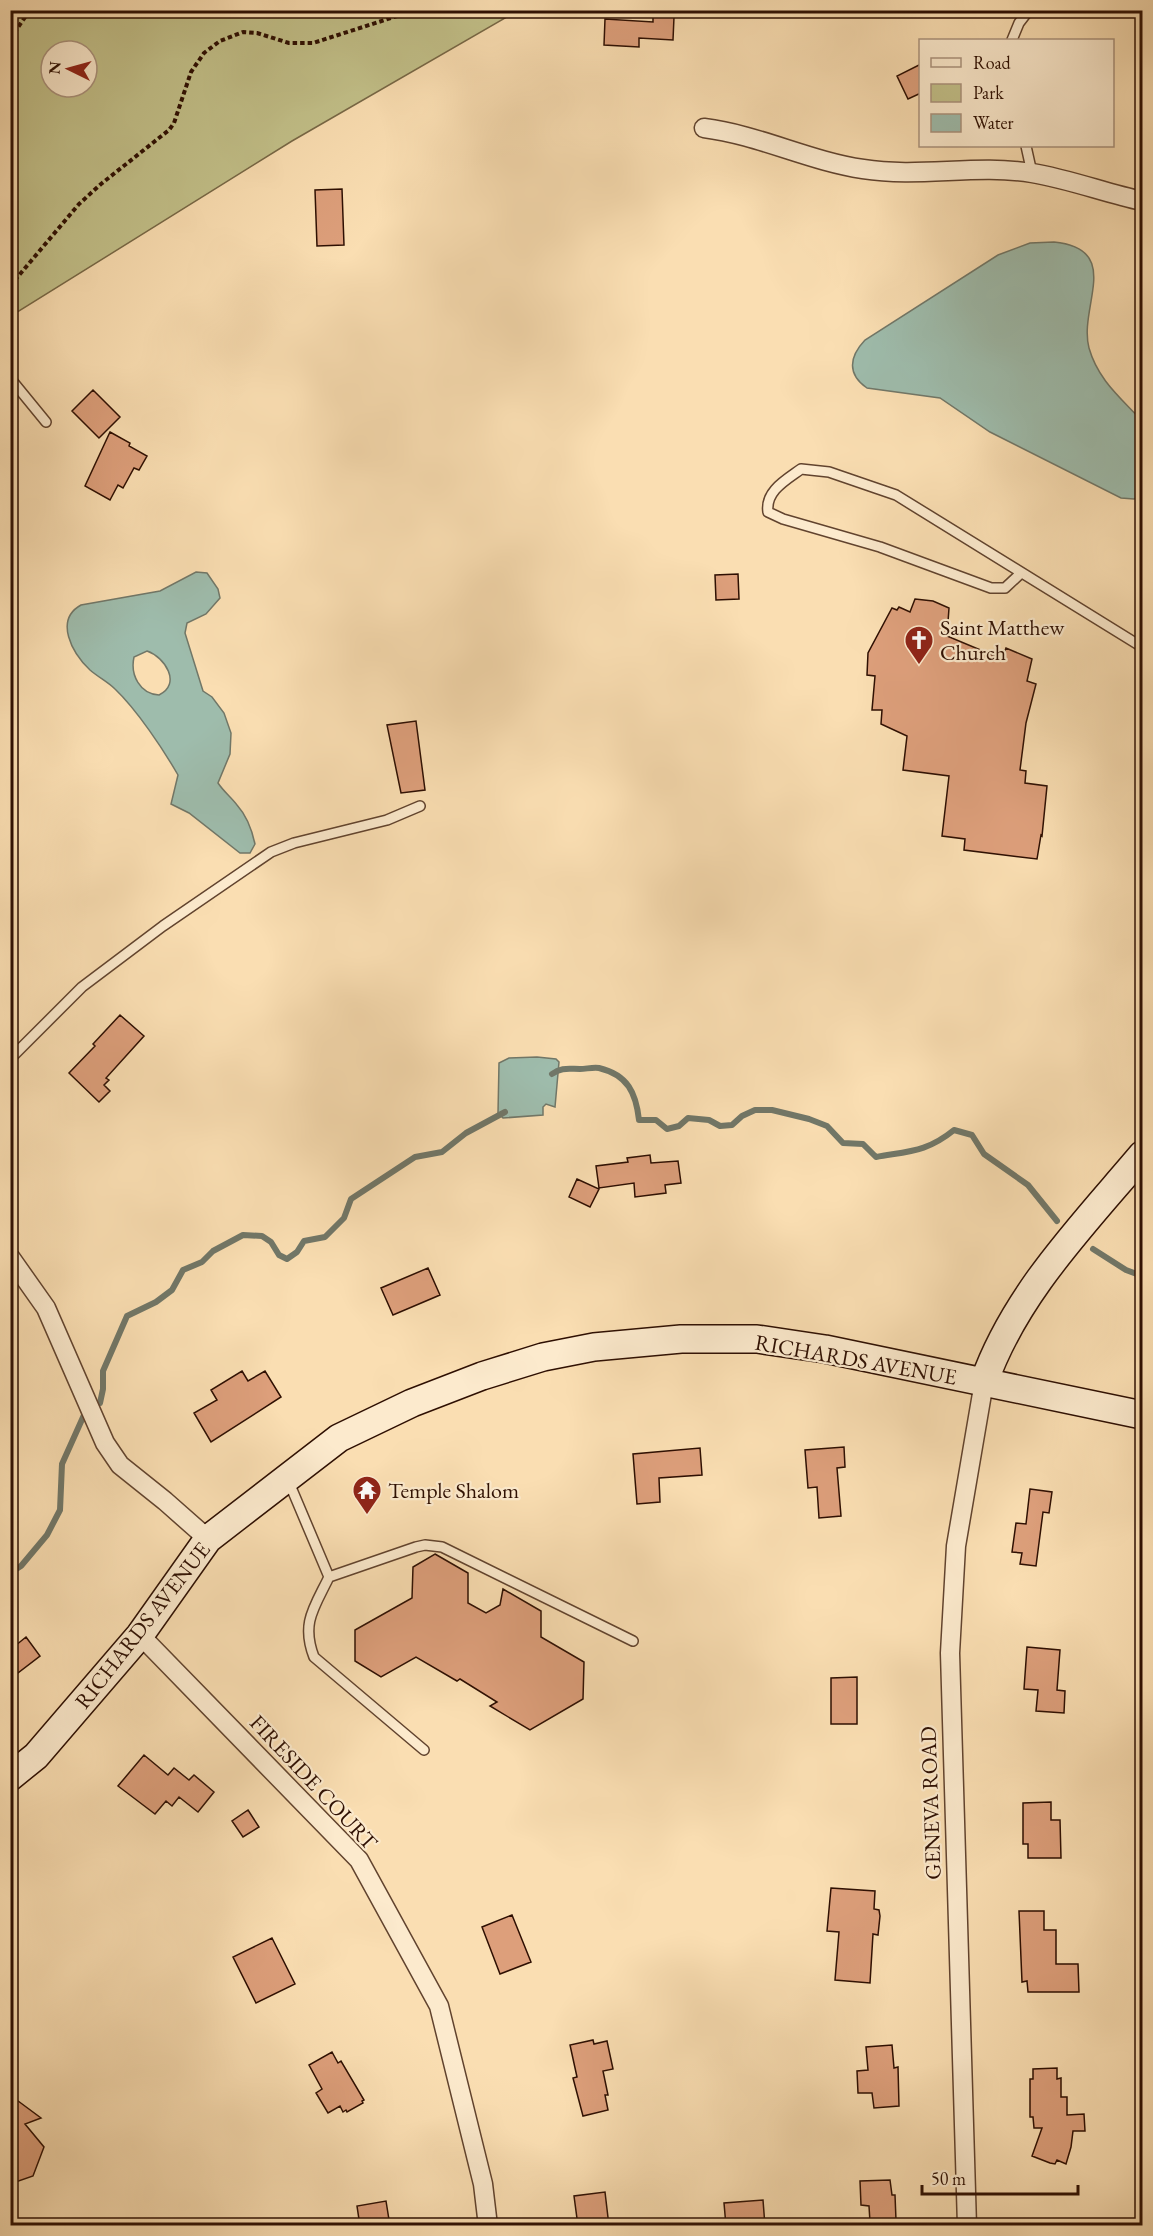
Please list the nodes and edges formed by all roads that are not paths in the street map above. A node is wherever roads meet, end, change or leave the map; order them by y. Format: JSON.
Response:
{"nodes":[{"id":1,"x":1029,"y":10,"type":"edge"},
{"id":2,"x":1012,"y":39,"type":"edge"},
{"id":3,"x":704,"y":128,"type":"dead end"},
{"id":4,"x":1026,"y":147,"type":"edge"},
{"id":5,"x":1032,"y":173,"type":"junction"},
{"id":6,"x":1143,"y":201,"type":"edge"},
{"id":7,"x":10,"y":378,"type":"edge"},
{"id":8,"x":46,"y":422,"type":"dead end"},
{"id":9,"x":1020,"y":574,"type":"junction"},
{"id":10,"x":1143,"y":647,"type":"edge"},
{"id":11,"x":420,"y":806,"type":"dead end"},
{"id":12,"x":10,"y":1059,"type":"edge"},
{"id":13,"x":1143,"y":1155,"type":"edge"},
{"id":14,"x":10,"y":1257,"type":"edge"},
{"id":15,"x":984,"y":1382,"type":"junction"},
{"id":16,"x":1143,"y":1414,"type":"edge"},
{"id":17,"x":287,"y":1478,"type":"junction"},
{"id":18,"x":208,"y":1539,"type":"junction"},
{"id":19,"x":328,"y":1577,"type":"junction"},
{"id":20,"x":140,"y":1635,"type":"junction"},
{"id":21,"x":633,"y":1641,"type":"dead end"},
{"id":22,"x":424,"y":1750,"type":"dead end"},
{"id":23,"x":10,"y":1777,"type":"edge"},
{"id":24,"x":488,"y":2226,"type":"edge"},
{"id":25,"x":967,"y":2226,"type":"edge"}],
"edges":[{"from":1,"to":2,"type":"lane"},
{"from":3,"to":5,"type":"street"},
{"from":4,"to":5,"type":"lane"},
{"from":5,"to":6,"type":"street"},
{"from":7,"to":8,"type":"lane"},
{"from":9,"to":9,"type":"lane"},
{"from":9,"to":10,"type":"lane"},
{"from":11,"to":12,"type":"lane"},
{"from":13,"to":15,"type":"street"},
{"from":14,"to":18,"type":"street"},
{"from":15,"to":16,"type":"street","name":"RICHARDS AVENUE"},
{"from":15,"to":17,"type":"street","name":"RICHARDS AVENUE"},
{"from":15,"to":25,"type":"street","name":"GENEVA ROAD"},
{"from":17,"to":18,"type":"street","name":"RICHARDS AVENUE"},
{"from":17,"to":19,"type":"lane"},
{"from":18,"to":20,"type":"street","name":"RICHARDS AVENUE"},
{"from":19,"to":21,"type":"lane"},
{"from":19,"to":22,"type":"lane"},
{"from":20,"to":23,"type":"street","name":"RICHARDS AVENUE"},
{"from":20,"to":24,"type":"street","name":"FIRESIDE COURT"}]}
